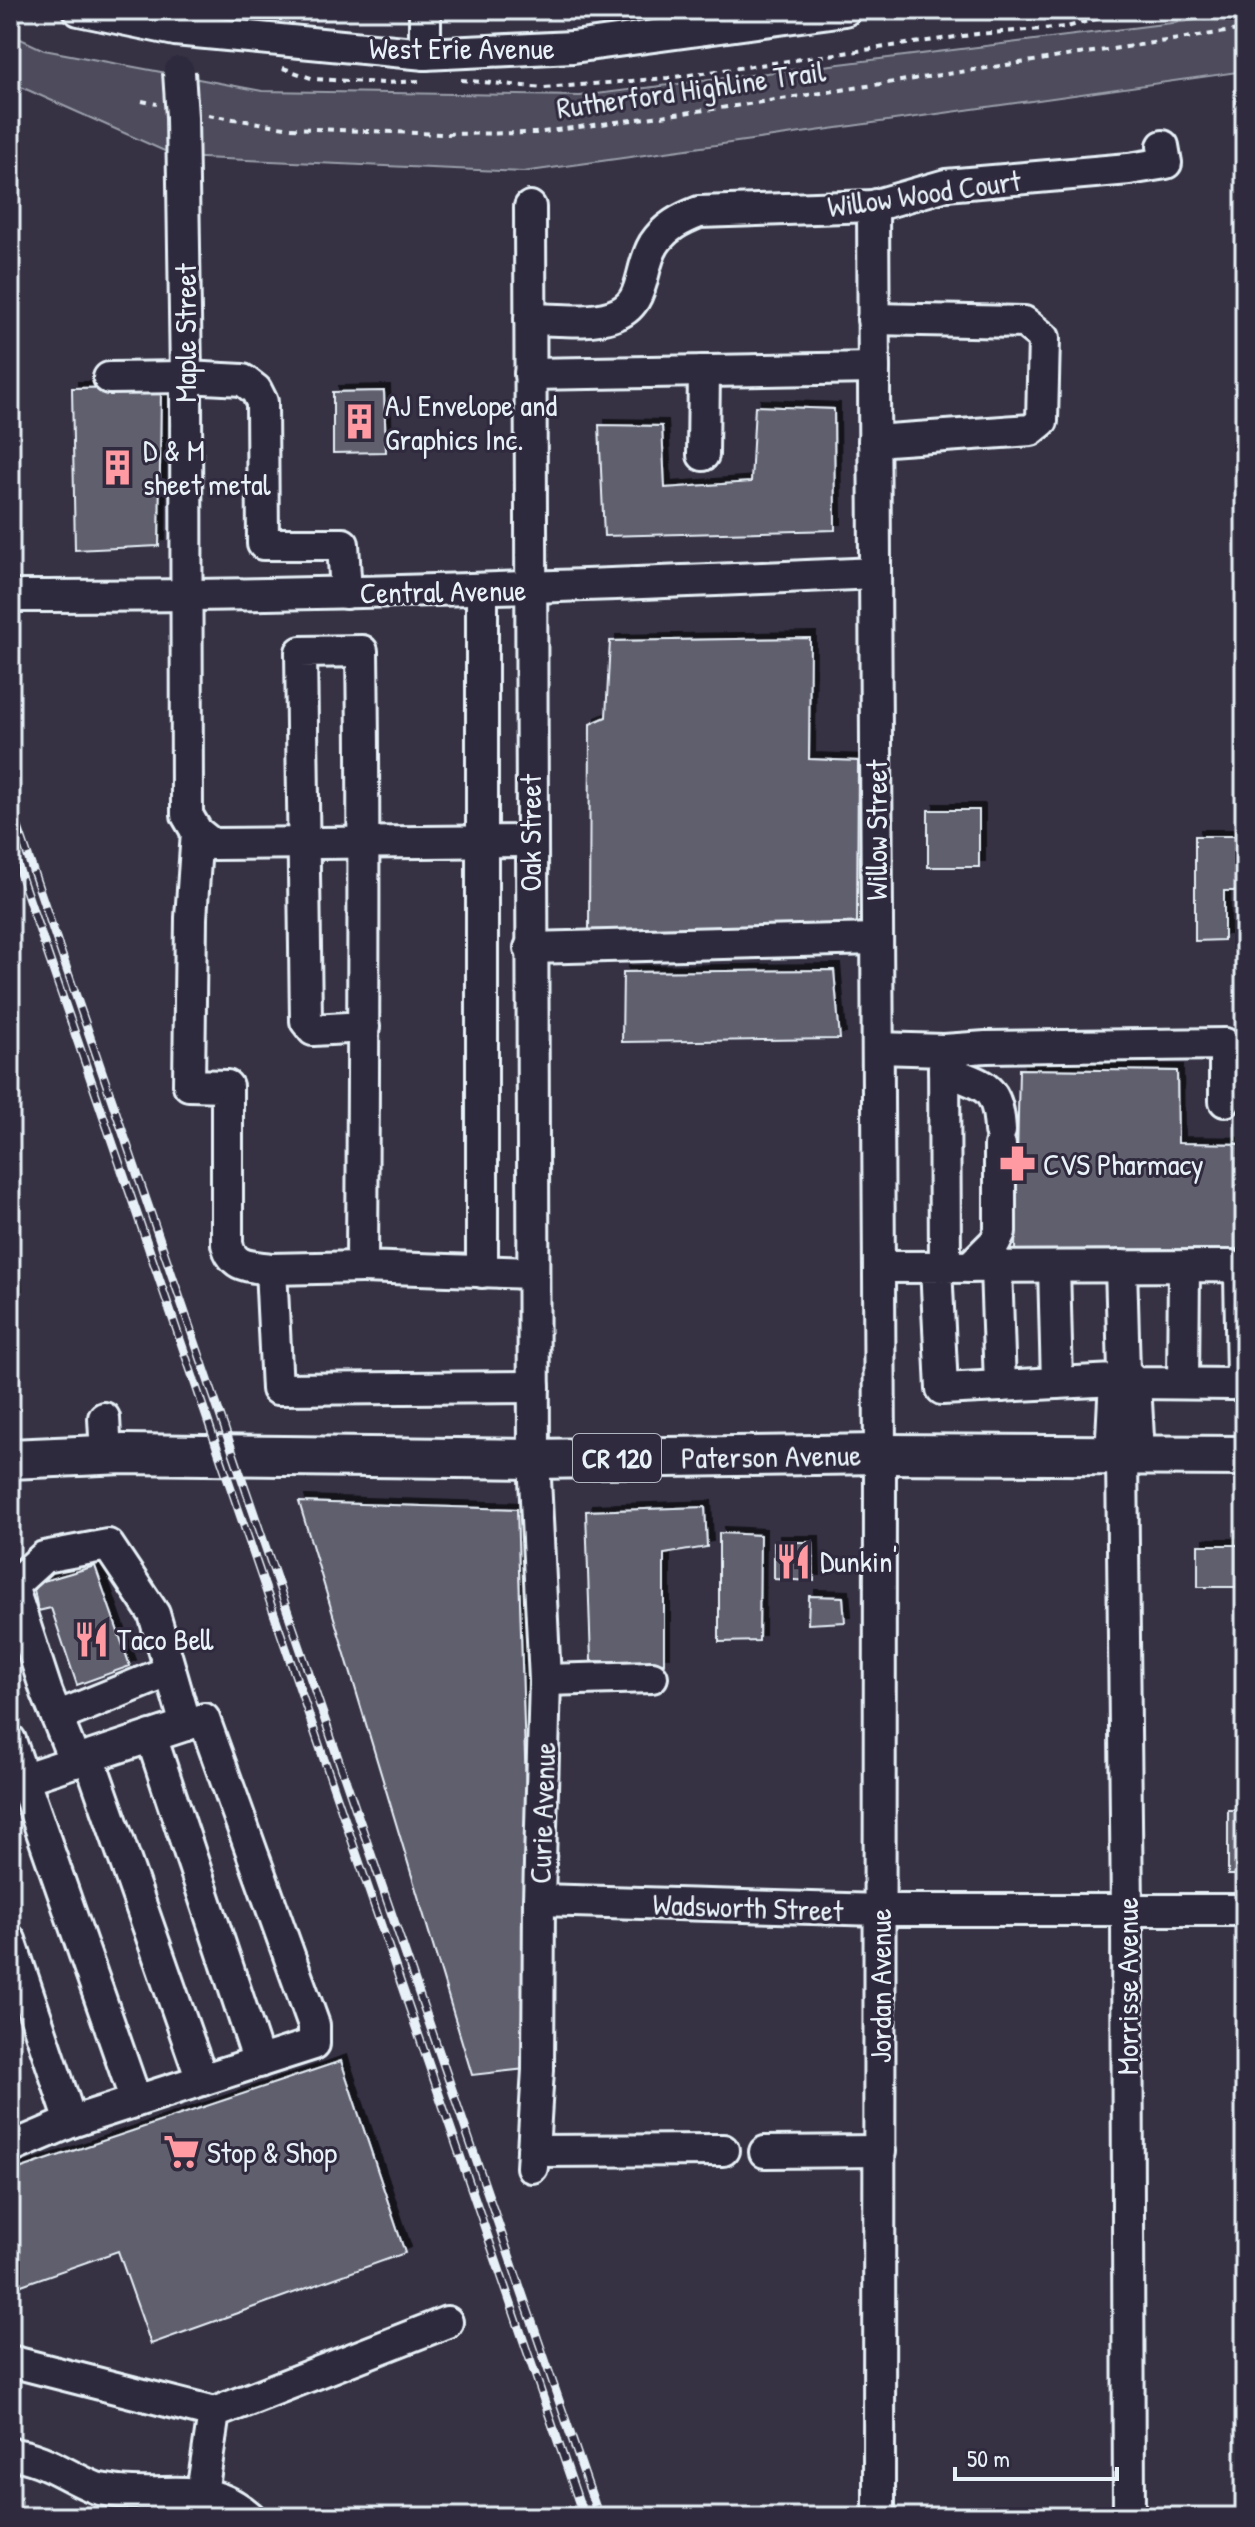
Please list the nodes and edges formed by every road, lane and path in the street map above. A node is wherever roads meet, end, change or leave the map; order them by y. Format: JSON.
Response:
{"nodes":[{"id":1,"x":79,"y":10,"type":"edge"},
{"id":2,"x":425,"y":10,"type":"edge"},
{"id":3,"x":845,"y":10,"type":"edge"},
{"id":4,"x":174,"y":20,"type":"edge"},
{"id":5,"x":672,"y":22,"type":"edge"},
{"id":6,"x":1245,"y":29,"type":"edge"},
{"id":7,"x":425,"y":54,"type":"junction"},
{"id":8,"x":142,"y":101,"type":"dead end"},
{"id":9,"x":185,"y":113,"type":"junction"},
{"id":10,"x":1163,"y":146,"type":"dead end"},
{"id":11,"x":873,"y":206,"type":"junction"},
{"id":12,"x":530,"y":207,"type":"dead end"},
{"id":13,"x":530,"y":319,"type":"junction"},
{"id":14,"x":873,"y":319,"type":"junction"},
{"id":15,"x":874,"y":368,"type":"junction"},
{"id":16,"x":704,"y":371,"type":"junction"},
{"id":17,"x":530,"y":374,"type":"junction"},
{"id":18,"x":186,"y":377,"type":"junction"},
{"id":19,"x":109,"y":378,"type":"dead end"},
{"id":20,"x":874,"y":441,"type":"junction"},
{"id":21,"x":703,"y":455,"type":"dead end"},
{"id":22,"x":875,"y":573,"type":"junction"},
{"id":23,"x":530,"y":589,"type":"junction"},
{"id":24,"x":482,"y":590,"type":"junction"},
{"id":25,"x":346,"y":593,"type":"junction"},
{"id":26,"x":10,"y":596,"type":"edge"},
{"id":27,"x":186,"y":597,"type":"junction"},
{"id":28,"x":197,"y":832,"type":"junction"},
{"id":29,"x":482,"y":841,"type":"junction"},
{"id":30,"x":530,"y":841,"type":"junction"},
{"id":31,"x":303,"y":843,"type":"junction"},
{"id":32,"x":365,"y":843,"type":"junction"},
{"id":33,"x":877,"y":939,"type":"junction"},
{"id":34,"x":530,"y":948,"type":"junction"},
{"id":35,"x":364,"y":1027,"type":"junction"},
{"id":36,"x":878,"y":1048,"type":"junction"},
{"id":37,"x":944,"y":1060,"type":"junction"},
{"id":38,"x":1225,"y":1101,"type":"dead end"},
{"id":39,"x":1121,"y":1266,"type":"junction"},
{"id":40,"x":362,"y":1267,"type":"junction"},
{"id":41,"x":879,"y":1267,"type":"junction"},
{"id":42,"x":962,"y":1267,"type":"junction"},
{"id":43,"x":1054,"y":1267,"type":"junction"},
{"id":44,"x":1184,"y":1267,"type":"junction"},
{"id":45,"x":271,"y":1269,"type":"junction"},
{"id":46,"x":482,"y":1272,"type":"junction"},
{"id":47,"x":532,"y":1273,"type":"junction"},
{"id":48,"x":1125,"y":1378,"type":"junction"},
{"id":49,"x":1057,"y":1383,"type":"junction"},
{"id":50,"x":1183,"y":1383,"type":"junction"},
{"id":51,"x":1000,"y":1386,"type":"junction"},
{"id":52,"x":534,"y":1387,"type":"junction"},
{"id":53,"x":104,"y":1418,"type":"dead end"},
{"id":54,"x":880,"y":1454,"type":"junction"},
{"id":55,"x":106,"y":1455,"type":"junction"},
{"id":56,"x":1124,"y":1456,"type":"junction"},
{"id":57,"x":1245,"y":1456,"type":"edge"},
{"id":58,"x":10,"y":1459,"type":"edge"},
{"id":59,"x":534,"y":1459,"type":"junction"},
{"id":60,"x":170,"y":1671,"type":"junction"},
{"id":61,"x":652,"y":1677,"type":"dead end"},
{"id":62,"x":545,"y":1680,"type":"junction"},
{"id":63,"x":57,"y":1717,"type":"junction"},
{"id":64,"x":186,"y":1725,"type":"junction"},
{"id":65,"x":151,"y":1736,"type":"junction"},
{"id":66,"x":10,"y":1740,"type":"edge"},
{"id":67,"x":82,"y":1759,"type":"junction"},
{"id":68,"x":16,"y":1781,"type":"edge"},
{"id":69,"x":539,"y":1900,"type":"junction"},
{"id":70,"x":881,"y":1910,"type":"junction"},
{"id":71,"x":1127,"y":1910,"type":"junction"},
{"id":72,"x":1245,"y":1910,"type":"edge"},
{"id":73,"x":10,"y":1940,"type":"edge"},
{"id":74,"x":21,"y":2014,"type":"edge"},
{"id":75,"x":259,"y":2062,"type":"junction"},
{"id":76,"x":202,"y":2080,"type":"junction"},
{"id":77,"x":136,"y":2101,"type":"junction"},
{"id":78,"x":71,"y":2122,"type":"junction"},
{"id":79,"x":10,"y":2148,"type":"edge"},
{"id":80,"x":723,"y":2150,"type":"dead end"},
{"id":81,"x":880,"y":2151,"type":"junction"},
{"id":82,"x":765,"y":2152,"type":"dead end"},
{"id":83,"x":447,"y":2322,"type":"dead end"},
{"id":84,"x":10,"y":2361,"type":"edge"},
{"id":85,"x":214,"y":2413,"type":"junction"},
{"id":86,"x":10,"y":2454,"type":"edge"},
{"id":87,"x":202,"y":2493,"type":"junction"},
{"id":88,"x":250,"y":2517,"type":"edge"},
{"id":89,"x":879,"y":2517,"type":"edge"},
{"id":90,"x":1129,"y":2517,"type":"edge"}],
"edges":[{"from":1,"to":4,"type":"street","name":"West Erie Avenue"},
{"from":2,"to":7,"type":"street"},
{"from":3,"to":5,"type":"street","name":"West Erie Avenue"},
{"from":4,"to":7,"type":"street","name":"West Erie Avenue"},
{"from":4,"to":9,"type":"street","name":"Maple Street","bridge":true},
{"from":5,"to":7,"type":"street","name":"West Erie Avenue"},
{"from":6,"to":9,"type":"path","name":"Rutherford Highline Trail"},
{"from":8,"to":9,"type":"path","name":"Rutherford Highline Trail"},
{"from":9,"to":18,"type":"street","name":"Maple Street"},
{"from":10,"to":11,"type":"street","name":"Willow Wood Court"},
{"from":11,"to":13,"type":"street","name":"Willow Wood Court"},
{"from":11,"to":14,"type":"street","name":"Willow Street"},
{"from":12,"to":13,"type":"street","name":"Oak Street"},
{"from":13,"to":17,"type":"street","name":"Oak Street"},
{"from":14,"to":15,"type":"street","name":"Willow Street"},
{"from":14,"to":20,"type":"street"},
{"from":15,"to":16,"type":"street"},
{"from":15,"to":20,"type":"street","name":"Willow Street"},
{"from":16,"to":17,"type":"street"},
{"from":16,"to":21,"type":"street"},
{"from":17,"to":23,"type":"street","name":"Oak Street"},
{"from":18,"to":19,"type":"street"},
{"from":18,"to":25,"type":"street"},
{"from":18,"to":27,"type":"street","name":"Maple Street"},
{"from":20,"to":22,"type":"street","name":"Willow Street"},
{"from":22,"to":23,"type":"street","name":"Central Avenue"},
{"from":22,"to":33,"type":"street","name":"Willow Street"},
{"from":23,"to":24,"type":"street","name":"Central Avenue"},
{"from":23,"to":30,"type":"street","name":"Oak Street"},
{"from":24,"to":25,"type":"street","name":"Central Avenue"},
{"from":24,"to":29,"type":"street"},
{"from":25,"to":27,"type":"street","name":"Central Avenue"},
{"from":26,"to":27,"type":"street","name":"Central Avenue"},
{"from":27,"to":28,"type":"street","name":"Maple Street"},
{"from":28,"to":31,"type":"street"},
{"from":28,"to":45,"type":"street","name":"Maple Street"},
{"from":29,"to":30,"type":"street"},
{"from":29,"to":32,"type":"street"},
{"from":29,"to":46,"type":"street"},
{"from":30,"to":34,"type":"street","name":"Oak Street"},
{"from":31,"to":32,"type":"street"},
{"from":31,"to":32,"type":"street"},
{"from":31,"to":35,"type":"street"},
{"from":32,"to":35,"type":"street"},
{"from":33,"to":34,"type":"street"},
{"from":33,"to":36,"type":"street","name":"Willow Street"},
{"from":34,"to":47,"type":"street","name":"Oak Street"},
{"from":35,"to":40,"type":"street"},
{"from":36,"to":37,"type":"street"},
{"from":36,"to":41,"type":"street","name":"Willow Street"},
{"from":37,"to":38,"type":"street"},
{"from":37,"to":42,"type":"street"},
{"from":37,"to":42,"type":"street"},
{"from":39,"to":43,"type":"street"},
{"from":39,"to":44,"type":"street"},
{"from":39,"to":48,"type":"street","name":"Morrisse Avenue"},
{"from":40,"to":45,"type":"street"},
{"from":40,"to":46,"type":"street"},
{"from":41,"to":42,"type":"street"},
{"from":41,"to":54,"type":"street","name":"Willow Street"},
{"from":42,"to":43,"type":"street"},
{"from":42,"to":51,"type":"street"},
{"from":42,"to":51,"type":"street"},
{"from":43,"to":49,"type":"street"},
{"from":44,"to":50,"type":"street"},
{"from":44,"to":50,"type":"street"},
{"from":45,"to":52,"type":"street"},
{"from":46,"to":47,"type":"street"},
{"from":47,"to":52,"type":"street","name":"Oak Street"},
{"from":48,"to":49,"type":"street"},
{"from":48,"to":50,"type":"street"},
{"from":48,"to":56,"type":"street","name":"Morrisse Avenue"},
{"from":49,"to":51,"type":"street"},
{"from":52,"to":59,"type":"street","name":"Oak Street"},
{"from":53,"to":55,"type":"street"},
{"from":54,"to":56,"type":"main road","name":"Paterson Avenue","number":"CR 120"},
{"from":54,"to":59,"type":"main road","name":"Paterson Avenue","number":"CR 120"},
{"from":54,"to":70,"type":"street","name":"Jordan Avenue"},
{"from":55,"to":58,"type":"main road","name":"Paterson Avenue","number":"CR 120"},
{"from":55,"to":59,"type":"main road","name":"Paterson Avenue","number":"CR 120"},
{"from":56,"to":57,"type":"main road","name":"Paterson Avenue","number":"CR 120"},
{"from":56,"to":71,"type":"street","name":"Morrisse Avenue"},
{"from":59,"to":62,"type":"street","name":"Curie Avenue"},
{"from":60,"to":63,"type":"street"},
{"from":60,"to":63,"type":"street"},
{"from":60,"to":64,"type":"street"},
{"from":61,"to":62,"type":"street"},
{"from":62,"to":69,"type":"street","name":"Curie Avenue"},
{"from":63,"to":67,"type":"street"},
{"from":64,"to":65,"type":"street"},
{"from":64,"to":75,"type":"street"},
{"from":65,"to":67,"type":"street"},
{"from":65,"to":75,"type":"street"},
{"from":66,"to":68,"type":"street"},
{"from":67,"to":68,"type":"street"},
{"from":67,"to":76,"type":"street"},
{"from":68,"to":77,"type":"street"},
{"from":69,"to":70,"type":"street","name":"Wadsworth Street"},
{"from":69,"to":80,"type":"street","name":"Curie Avenue"},
{"from":70,"to":71,"type":"street","name":"Wadsworth Street"},
{"from":70,"to":81,"type":"street","name":"Jordan Avenue"},
{"from":71,"to":72,"type":"street","name":"Wadsworth Street"},
{"from":71,"to":90,"type":"street","name":"Morrisse Avenue"},
{"from":73,"to":74,"type":"street"},
{"from":74,"to":78,"type":"street"},
{"from":75,"to":76,"type":"street"},
{"from":76,"to":77,"type":"street"},
{"from":77,"to":78,"type":"street"},
{"from":78,"to":79,"type":"street"},
{"from":81,"to":82,"type":"street"},
{"from":81,"to":89,"type":"street","name":"Jordan Avenue"},
{"from":83,"to":85,"type":"street"},
{"from":84,"to":85,"type":"street"},
{"from":85,"to":87,"type":"street"},
{"from":86,"to":87,"type":"street"},
{"from":87,"to":88,"type":"street"}]}
